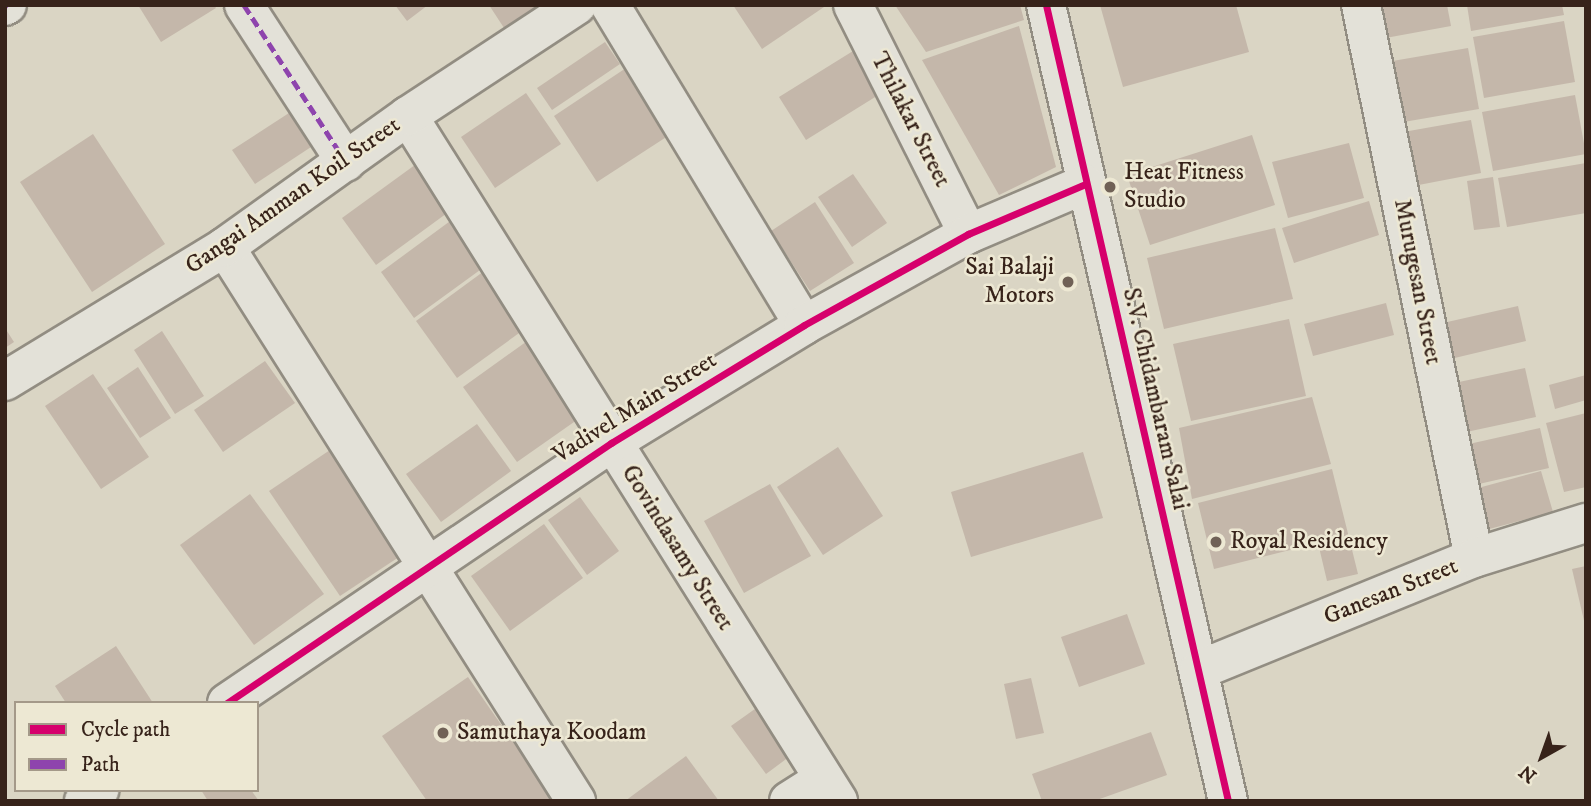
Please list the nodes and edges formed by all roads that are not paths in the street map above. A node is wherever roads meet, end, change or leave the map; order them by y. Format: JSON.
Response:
{"nodes":[{"id":1,"x":244,"y":5,"type":"edge"},
{"id":2,"x":577,"y":5,"type":"edge"},
{"id":3,"x":610,"y":5,"type":"edge"},
{"id":4,"x":853,"y":5,"type":"edge"},
{"id":5,"x":1046,"y":5,"type":"edge"},
{"id":6,"x":1361,"y":5,"type":"edge"},
{"id":7,"x":408,"y":116,"type":"junction"},
{"id":8,"x":346,"y":162,"type":"junction"},
{"id":9,"x":1085,"y":184,"type":"junction"},
{"id":10,"x":968,"y":234,"type":"junction"},
{"id":11,"x":225,"y":247,"type":"junction"},
{"id":12,"x":804,"y":325,"type":"junction"},
{"id":13,"x":5,"y":381,"type":"edge"},
{"id":14,"x":611,"y":443,"type":"junction"},
{"id":15,"x":1586,"y":523,"type":"edge"},
{"id":16,"x":1474,"y":558,"type":"junction"},
{"id":17,"x":427,"y":565,"type":"junction"},
{"id":18,"x":1199,"y":670,"type":"junction"},
{"id":19,"x":230,"y":701,"type":"edge"},
{"id":20,"x":831,"y":790,"type":"edge"},
{"id":21,"x":576,"y":801,"type":"edge"},
{"id":22,"x":789,"y":801,"type":"edge"},
{"id":23,"x":1228,"y":801,"type":"edge"}],
"edges":[{"from":1,"to":8,"type":"street"},
{"from":2,"to":7,"type":"street","name":"Gangai Amman Koil Street"},
{"from":3,"to":12,"type":"street"},
{"from":4,"to":10,"type":"street","name":"Thilakar Street"},
{"from":5,"to":9,"type":"street","name":"S.V. Chidambaram Salai"},
{"from":6,"to":16,"type":"street","name":"Murugesan Street"},
{"from":7,"to":8,"type":"street","name":"Gangai Amman Koil Street"},
{"from":7,"to":14,"type":"street","name":"Govindasamy Street"},
{"from":8,"to":11,"type":"street","name":"Gangai Amman Koil Street"},
{"from":9,"to":10,"type":"street","name":"Vadivel Main Street"},
{"from":9,"to":18,"type":"street","name":"S.V. Chidambaram Salai"},
{"from":10,"to":12,"type":"street","name":"Vadivel Main Street"},
{"from":11,"to":13,"type":"street","name":"Gangai Amman Koil Street"},
{"from":11,"to":17,"type":"street"},
{"from":12,"to":14,"type":"street","name":"Vadivel Main Street"},
{"from":14,"to":17,"type":"street","name":"Vadivel Main Street"},
{"from":14,"to":20,"type":"street","name":"Govindasamy Street"},
{"from":15,"to":16,"type":"street","name":"Ganesan Street"},
{"from":16,"to":18,"type":"street","name":"Ganesan Street"},
{"from":17,"to":19,"type":"street","name":"Vadivel Main Street"},
{"from":17,"to":21,"type":"street"},
{"from":18,"to":23,"type":"street","name":"S.V. Chidambaram Salai"},
{"from":20,"to":22,"type":"street"}]}
